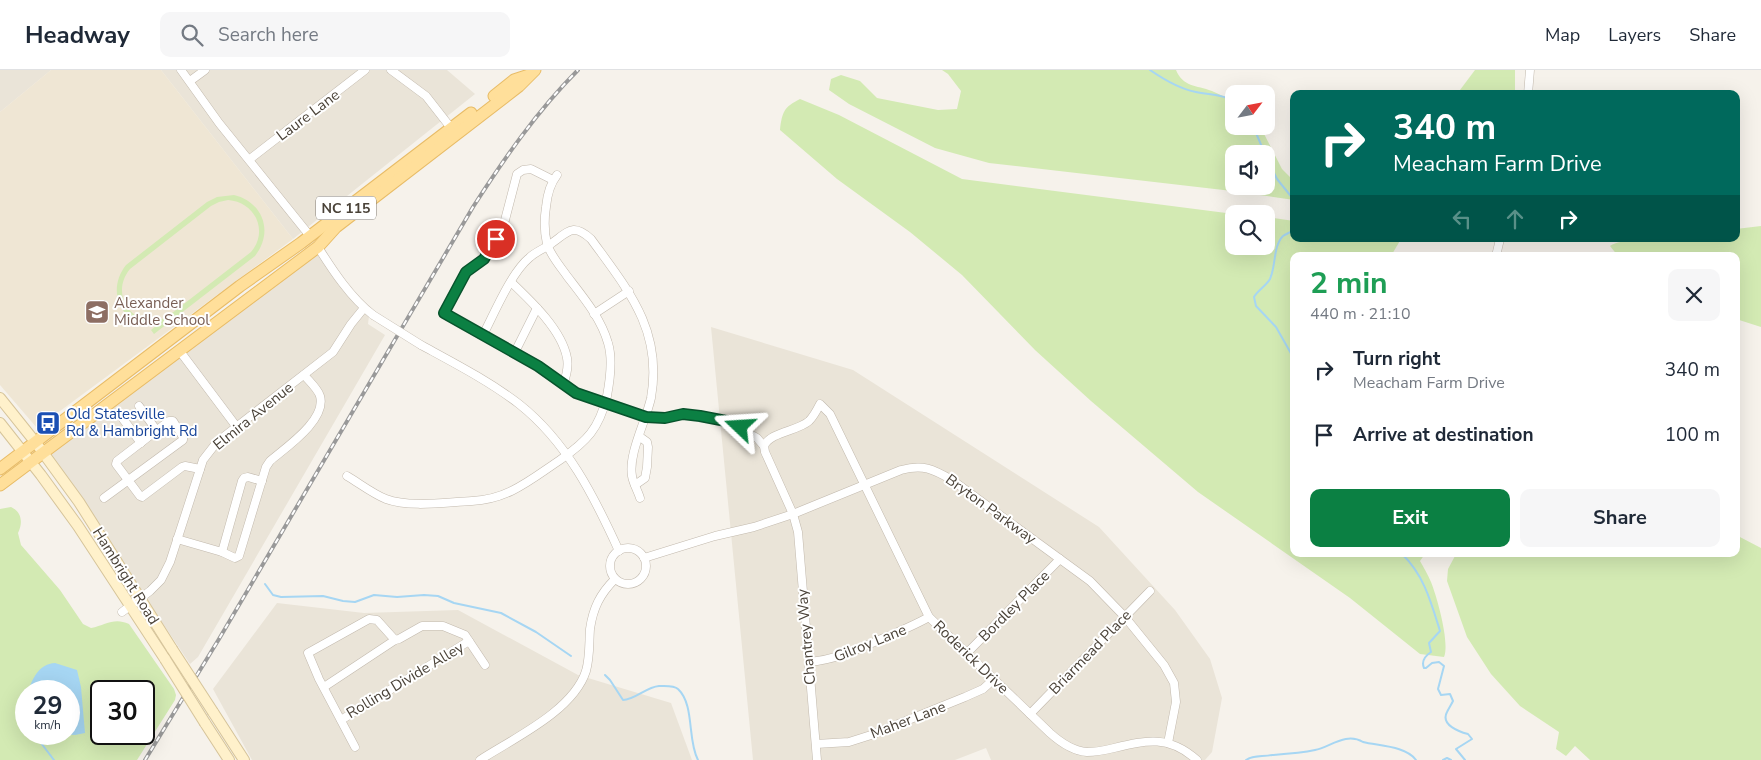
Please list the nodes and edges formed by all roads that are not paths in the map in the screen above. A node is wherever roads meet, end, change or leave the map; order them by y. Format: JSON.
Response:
{"nodes":[{"id":1,"x":181,"y":70,"type":"edge"},
{"id":2,"x":205,"y":70,"type":"edge"},
{"id":3,"x":366,"y":70,"type":"edge"},
{"id":4,"x":391,"y":70,"type":"edge"},
{"id":5,"x":1530,"y":70,"type":"edge"},
{"id":6,"x":532,"y":72,"type":"edge"},
{"id":7,"x":190,"y":81,"type":"junction"},
{"id":8,"x":1528,"y":90,"type":"edge"},
{"id":9,"x":451,"y":128,"type":"junction"},
{"id":10,"x":250,"y":159,"type":"junction"},
{"id":11,"x":377,"y":184,"type":"junction"},
{"id":12,"x":310,"y":236,"type":"junction"},
{"id":13,"x":548,"y":246,"type":"junction"},
{"id":14,"x":318,"y":247,"type":"junction"},
{"id":15,"x":511,"y":282,"type":"junction"},
{"id":16,"x":266,"y":286,"type":"junction"},
{"id":17,"x":629,"y":291,"type":"junction"},
{"id":18,"x":364,"y":308,"type":"junction"},
{"id":19,"x":538,"y":308,"type":"junction"},
{"id":20,"x":594,"y":314,"type":"junction"},
{"id":21,"x":483,"y":335,"type":"junction"},
{"id":22,"x":180,"y":350,"type":"junction"},
{"id":23,"x":514,"y":354,"type":"junction"},
{"id":24,"x":304,"y":375,"type":"junction"},
{"id":25,"x":563,"y":386,"type":"junction"},
{"id":26,"x":0,"y":398,"type":"edge"},
{"id":27,"x":605,"y":404,"type":"junction"},
{"id":28,"x":139,"y":406,"type":"dead end"},
{"id":29,"x":646,"y":417,"type":"junction"},
{"id":30,"x":123,"y":419,"type":"dead end"},
{"id":31,"x":0,"y":423,"type":"edge"},
{"id":32,"x":236,"y":426,"type":"junction"},
{"id":33,"x":157,"y":430,"type":"junction"},
{"id":34,"x":640,"y":436,"type":"junction"},
{"id":35,"x":141,"y":443,"type":"junction"},
{"id":36,"x":764,"y":446,"type":"junction"},
{"id":37,"x":40,"y":448,"type":"junction"},
{"id":38,"x":23,"y":452,"type":"junction"},
{"id":39,"x":568,"y":455,"type":"junction"},
{"id":40,"x":31,"y":462,"type":"junction"},
{"id":41,"x":0,"y":469,"type":"edge"},
{"id":42,"x":200,"y":469,"type":"junction"},
{"id":43,"x":347,"y":476,"type":"dead end"},
{"id":44,"x":128,"y":481,"type":"junction"},
{"id":45,"x":262,"y":481,"type":"junction"},
{"id":46,"x":0,"y":485,"type":"edge"},
{"id":47,"x":635,"y":485,"type":"junction"},
{"id":48,"x":866,"y":485,"type":"junction"},
{"id":49,"x":104,"y":498,"type":"dead end"},
{"id":50,"x":640,"y":498,"type":"dead end"},
{"id":51,"x":793,"y":514,"type":"junction"},
{"id":52,"x":177,"y":539,"type":"junction"},
{"id":53,"x":619,"y":550,"type":"junction"},
{"id":54,"x":222,"y":552,"type":"junction"},
{"id":55,"x":644,"y":558,"type":"junction"},
{"id":56,"x":1060,"y":559,"type":"junction"},
{"id":57,"x":614,"y":578,"type":"junction"},
{"id":58,"x":1150,"y":591,"type":"dead end"},
{"id":59,"x":141,"y":598,"type":"junction"},
{"id":60,"x":126,"y":609,"type":"junction"},
{"id":61,"x":1124,"y":616,"type":"junction"},
{"id":62,"x":929,"y":617,"type":"junction"},
{"id":63,"x":395,"y":640,"type":"junction"},
{"id":64,"x":469,"y":641,"type":"junction"},
{"id":65,"x":967,"y":653,"type":"junction"},
{"id":66,"x":808,"y":662,"type":"junction"},
{"id":67,"x":485,"y":665,"type":"dead end"},
{"id":68,"x":994,"y":679,"type":"junction"},
{"id":69,"x":324,"y":687,"type":"junction"},
{"id":70,"x":1030,"y":714,"type":"junction"},
{"id":71,"x":341,"y":720,"type":"junction"},
{"id":72,"x":1168,"y":743,"type":"junction"},
{"id":73,"x":816,"y":744,"type":"junction"},
{"id":74,"x":355,"y":747,"type":"dead end"},
{"id":75,"x":229,"y":760,"type":"edge"},
{"id":76,"x":244,"y":760,"type":"edge"},
{"id":77,"x":480,"y":760,"type":"edge"},
{"id":78,"x":818,"y":760,"type":"edge"},
{"id":79,"x":1197,"y":760,"type":"edge"}],
"edges":[{"from":1,"to":7,"type":"street"},
{"from":2,"to":7,"type":"street"},
{"from":3,"to":10,"type":"street","name":"Laure Lane"},
{"from":4,"to":9,"type":"street"},
{"from":5,"to":8,"type":"street"},
{"from":6,"to":9,"type":"main road","number":"NC 115"},
{"from":6,"to":14,"type":"main road","number":"NC 115"},
{"from":7,"to":10,"type":"street"},
{"from":9,"to":11,"type":"main road","number":"NC 115"},
{"from":10,"to":12,"type":"street"},
{"from":11,"to":12,"type":"main road","number":"NC 115"},
{"from":11,"to":14,"type":"main road"},
{"from":12,"to":16,"type":"main road"},
{"from":12,"to":37,"type":"main road","number":"NC 115"},
{"from":13,"to":15,"type":"street"},
{"from":13,"to":17,"type":"street"},
{"from":13,"to":20,"type":"street"},
{"from":13,"to":21,"type":"street"},
{"from":14,"to":16,"type":"main road","number":"NC 115"},
{"from":14,"to":18,"type":"street"},
{"from":15,"to":19,"type":"street"},
{"from":15,"to":21,"type":"street"},
{"from":16,"to":22,"type":"main road","number":"NC 115"},
{"from":17,"to":20,"type":"street"},
{"from":17,"to":29,"type":"street"},
{"from":18,"to":24,"type":"street","name":"Elmira Avenue"},
{"from":18,"to":39,"type":"street","bridge":true},
{"from":19,"to":23,"type":"street"},
{"from":19,"to":25,"type":"street"},
{"from":20,"to":27,"type":"street"},
{"from":21,"to":23,"type":"street"},
{"from":22,"to":32,"type":"street"},
{"from":22,"to":37,"type":"main road","number":"NC 115"},
{"from":23,"to":25,"type":"street"},
{"from":24,"to":32,"type":"street","name":"Elmira Avenue"},
{"from":24,"to":45,"type":"street"},
{"from":25,"to":27,"type":"street"},
{"from":26,"to":37,"type":"street","name":"Hambright Road"},
{"from":27,"to":29,"type":"street"},
{"from":27,"to":39,"type":"street"},
{"from":28,"to":33,"type":"street"},
{"from":29,"to":34,"type":"street"},
{"from":29,"to":36,"type":"street"},
{"from":30,"to":35,"type":"street"},
{"from":31,"to":38,"type":"street","name":"Hambright Road"},
{"from":32,"to":42,"type":"street","name":"Elmira Avenue"},
{"from":33,"to":35,"type":"street"},
{"from":33,"to":44,"type":"street"},
{"from":34,"to":47,"type":"street"},
{"from":34,"to":47,"type":"street"},
{"from":35,"to":44,"type":"street"},
{"from":36,"to":48,"type":"street","name":"Roderick Drive"},
{"from":36,"to":51,"type":"street","name":"Chantrey Way"},
{"from":37,"to":38,"type":"main road","number":"NC 115"},
{"from":37,"to":40,"type":"main road","number":"NC 115"},
{"from":37,"to":59,"type":"street","name":"Hambright Road"},
{"from":38,"to":40,"type":"street","name":"Hambright Road"},
{"from":38,"to":41,"type":"main road","number":"NC 115"},
{"from":39,"to":43,"type":"street"},
{"from":39,"to":53,"type":"street"},
{"from":40,"to":46,"type":"main road","number":"NC 115"},
{"from":40,"to":60,"type":"street","name":"Hambright Road"},
{"from":42,"to":44,"type":"street"},
{"from":42,"to":52,"type":"street","name":"Elmira Avenue"},
{"from":44,"to":49,"type":"street"},
{"from":45,"to":54,"type":"street"},
{"from":45,"to":54,"type":"street"},
{"from":47,"to":50,"type":"street"},
{"from":48,"to":51,"type":"street","name":"Bryton Parkway"},
{"from":48,"to":56,"type":"street","name":"Bryton Parkway"},
{"from":48,"to":62,"type":"street","name":"Roderick Drive"},
{"from":51,"to":55,"type":"street","name":"Bryton Parkway"},
{"from":51,"to":66,"type":"street","name":"Chantrey Way"},
{"from":52,"to":54,"type":"street"},
{"from":52,"to":59,"type":"street","name":"Elmira Avenue"},
{"from":53,"to":55,"type":"street"},
{"from":53,"to":57,"type":"street"},
{"from":55,"to":57,"type":"street"},
{"from":56,"to":61,"type":"street","name":"Bryton Parkway"},
{"from":56,"to":65,"type":"street","name":"Bordley Place"},
{"from":57,"to":77,"type":"street"},
{"from":58,"to":61,"type":"street","name":"Briarmead Place"},
{"from":59,"to":60,"type":"street","name":"Elmira Avenue"},
{"from":59,"to":76,"type":"street","name":"Hambright Road","bridge":true},
{"from":60,"to":75,"type":"street","name":"Hambright Road","bridge":true},
{"from":61,"to":70,"type":"street","name":"Briarmead Place"},
{"from":61,"to":72,"type":"street","name":"Bryton Parkway"},
{"from":62,"to":65,"type":"street","name":"Roderick Drive"},
{"from":62,"to":66,"type":"street","name":"Gilroy Lane"},
{"from":63,"to":64,"type":"street"},
{"from":63,"to":69,"type":"street"},
{"from":63,"to":69,"type":"street"},
{"from":64,"to":67,"type":"street"},
{"from":64,"to":71,"type":"street","name":"Rolling Divide Alley"},
{"from":65,"to":68,"type":"street","name":"Roderick Drive"},
{"from":66,"to":73,"type":"street","name":"Chantrey Way"},
{"from":68,"to":70,"type":"street","name":"Roderick Drive"},
{"from":68,"to":73,"type":"street","name":"Maher Lane"},
{"from":69,"to":71,"type":"street"},
{"from":70,"to":72,"type":"street","name":"Roderick Drive"},
{"from":71,"to":74,"type":"street"},
{"from":72,"to":79,"type":"street","name":"Roderick Drive"},
{"from":73,"to":78,"type":"street","name":"Chantrey Way"}]}
